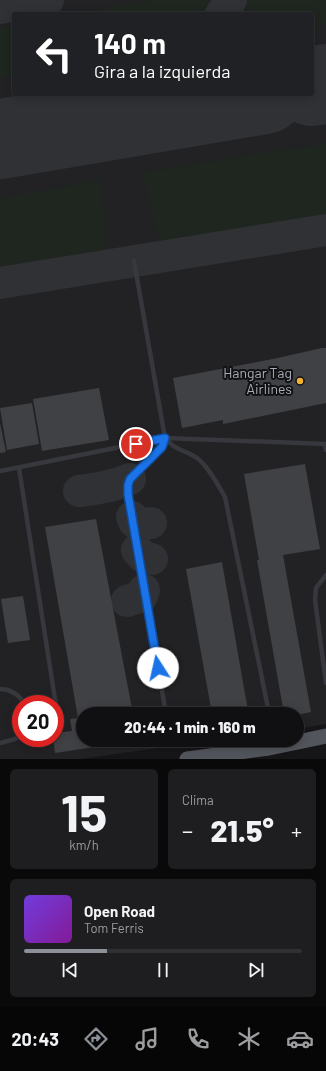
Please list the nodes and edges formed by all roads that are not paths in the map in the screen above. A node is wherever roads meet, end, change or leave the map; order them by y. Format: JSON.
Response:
{"nodes":[{"id":1,"x":134,"y":261,"type":"dead end"},
{"id":2,"x":165,"y":438,"type":"junction"},
{"id":3,"x":326,"y":444,"type":"edge"},
{"id":4,"x":326,"y":450,"type":"edge"},
{"id":5,"x":19,"y":468,"type":"junction"},
{"id":6,"x":0,"y":471,"type":"edge"},
{"id":7,"x":326,"y":575,"type":"edge"},
{"id":8,"x":326,"y":683,"type":"edge"},
{"id":9,"x":0,"y":689,"type":"edge"},
{"id":10,"x":18,"y":695,"type":"edge"},
{"id":11,"x":54,"y":695,"type":"edge"},
{"id":12,"x":165,"y":707,"type":"edge"},
{"id":13,"x":268,"y":707,"type":"edge"},
{"id":14,"x":326,"y":736,"type":"edge"},
{"id":15,"x":12,"y":740,"type":"edge"},
{"id":16,"x":0,"y":743,"type":"edge"},
{"id":17,"x":187,"y":759,"type":"edge"}],
"edges":[{"from":1,"to":2,"type":"lane"},
{"from":2,"to":3,"type":"lane"},
{"from":2,"to":5,"type":"lane"},
{"from":2,"to":12,"type":"lane"},
{"from":2,"to":13,"type":"lane"},
{"from":3,"to":4,"type":"lane"},
{"from":5,"to":6,"type":"lane"},
{"from":5,"to":11,"type":"lane"},
{"from":7,"to":8,"type":"lane"},
{"from":9,"to":10,"type":"lane"},
{"from":14,"to":17,"type":"main road"},
{"from":15,"to":16,"type":"lane"}]}
